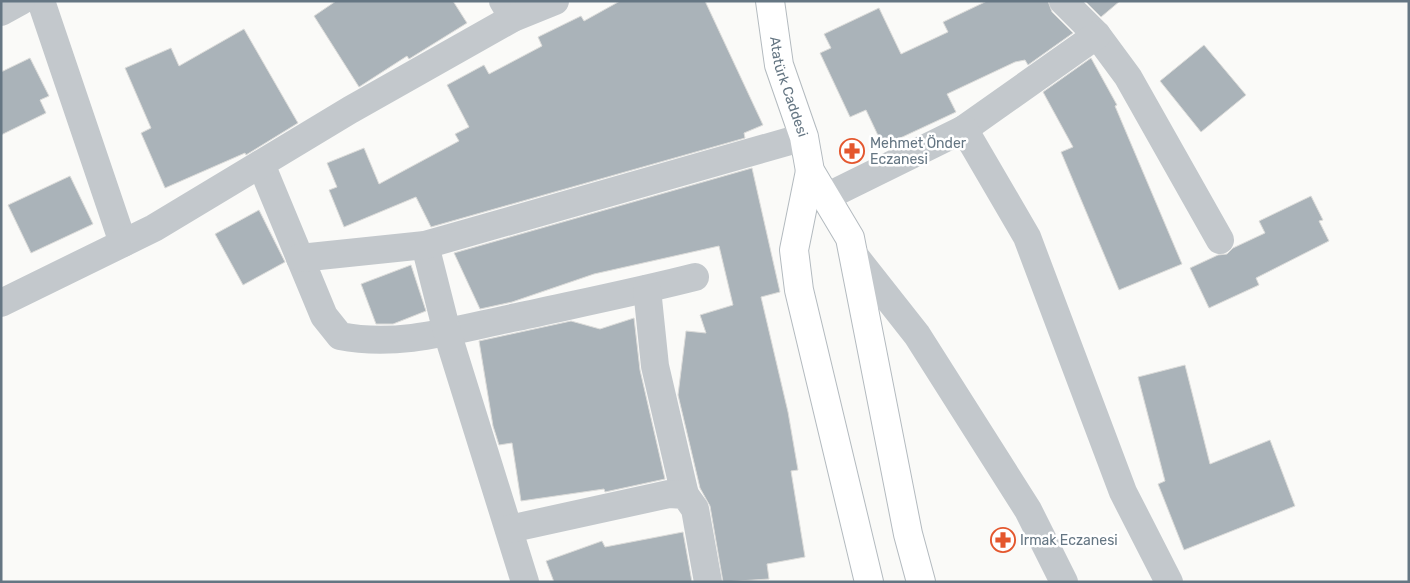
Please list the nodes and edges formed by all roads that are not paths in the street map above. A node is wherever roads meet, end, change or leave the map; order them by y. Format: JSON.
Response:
{"nodes":[{"id":1,"x":21,"y":1,"type":"edge"},
{"id":2,"x":41,"y":1,"type":"edge"},
{"id":3,"x":554,"y":1,"type":"edge"},
{"id":4,"x":770,"y":1,"type":"edge"},
{"id":5,"x":1063,"y":1,"type":"edge"},
{"id":6,"x":508,"y":10,"type":"edge"},
{"id":7,"x":1,"y":12,"type":"edge"},
{"id":8,"x":1097,"y":35,"type":"junction"},
{"id":9,"x":964,"y":129,"type":"junction"},
{"id":10,"x":804,"y":137,"type":"junction"},
{"id":11,"x":261,"y":164,"type":"junction"},
{"id":12,"x":810,"y":171,"type":"junction"},
{"id":13,"x":826,"y":197,"type":"junction"},
{"id":14,"x":1220,"y":240,"type":"dead end"},
{"id":15,"x":123,"y":243,"type":"junction"},
{"id":16,"x":424,"y":245,"type":"junction"},
{"id":17,"x":854,"y":255,"type":"junction"},
{"id":18,"x":300,"y":258,"type":"junction"},
{"id":19,"x":695,"y":277,"type":"dead end"},
{"id":20,"x":647,"y":289,"type":"junction"},
{"id":21,"x":1,"y":303,"type":"edge"},
{"id":22,"x":447,"y":332,"type":"junction"},
{"id":23,"x":686,"y":495,"type":"junction"},
{"id":24,"x":509,"y":529,"type":"junction"},
{"id":25,"x":525,"y":582,"type":"edge"},
{"id":26,"x":708,"y":582,"type":"edge"},
{"id":27,"x":869,"y":582,"type":"edge"},
{"id":28,"x":921,"y":582,"type":"edge"},
{"id":29,"x":1064,"y":582,"type":"edge"},
{"id":30,"x":1169,"y":582,"type":"edge"}],
"edges":[{"from":1,"to":7,"type":"street"},
{"from":2,"to":15,"type":"street"},
{"from":3,"to":6,"type":"street"},
{"from":4,"to":10,"type":"main road","name":"Atatürk Caddesi"},
{"from":5,"to":8,"type":"street"},
{"from":6,"to":11,"type":"street"},
{"from":8,"to":9,"type":"street"},
{"from":8,"to":14,"type":"street"},
{"from":9,"to":13,"type":"street"},
{"from":9,"to":30,"type":"street"},
{"from":10,"to":12,"type":"main road","name":"Atatürk Caddesi"},
{"from":10,"to":16,"type":"street"},
{"from":11,"to":15,"type":"street"},
{"from":11,"to":18,"type":"street"},
{"from":12,"to":13,"type":"main road"},
{"from":12,"to":27,"type":"main road"},
{"from":13,"to":17,"type":"main road"},
{"from":15,"to":21,"type":"street"},
{"from":16,"to":18,"type":"street"},
{"from":16,"to":22,"type":"street"},
{"from":17,"to":28,"type":"main road"},
{"from":17,"to":29,"type":"street"},
{"from":18,"to":22,"type":"street"},
{"from":19,"to":20,"type":"street"},
{"from":20,"to":22,"type":"street"},
{"from":20,"to":23,"type":"street"},
{"from":22,"to":24,"type":"street"},
{"from":23,"to":24,"type":"street"},
{"from":23,"to":26,"type":"street"},
{"from":24,"to":25,"type":"street"}]}
